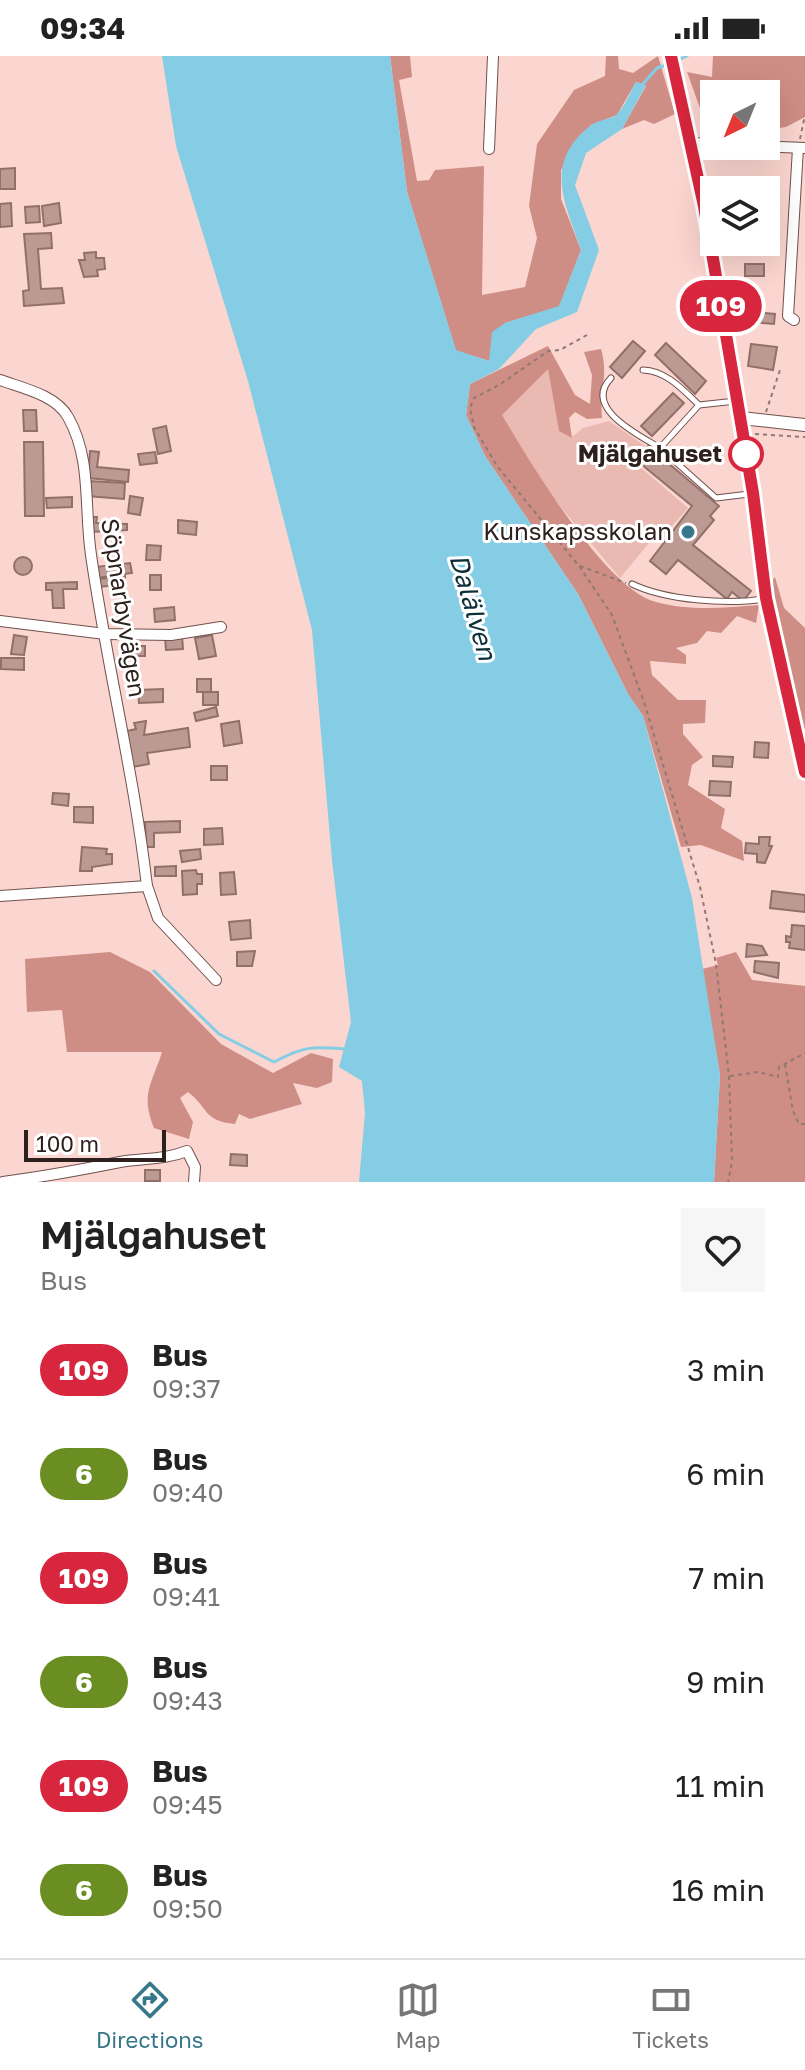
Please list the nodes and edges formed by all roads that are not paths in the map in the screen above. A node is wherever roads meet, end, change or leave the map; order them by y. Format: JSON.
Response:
{"nodes":[{"id":1,"x":493,"y":56,"type":"edge"},
{"id":2,"x":671,"y":56,"type":"edge"},
{"id":3,"x":691,"y":143,"type":"junction"},
{"id":4,"x":700,"y":143,"type":"edge"},
{"id":5,"x":780,"y":147,"type":"edge"},
{"id":6,"x":801,"y":148,"type":"edge"},
{"id":7,"x":489,"y":149,"type":"dead end"},
{"id":8,"x":792,"y":246,"type":"junction"},
{"id":9,"x":805,"y":246,"type":"edge"},
{"id":10,"x":794,"y":320,"type":"dead end"},
{"id":11,"x":643,"y":370,"type":"dead end"},
{"id":12,"x":611,"y":378,"type":"dead end"},
{"id":13,"x":0,"y":380,"type":"edge"},
{"id":14,"x":737,"y":401,"type":"junction"},
{"id":15,"x":699,"y":405,"type":"junction"},
{"id":16,"x":741,"y":418,"type":"junction"},
{"id":17,"x":805,"y":425,"type":"edge"},
{"id":18,"x":660,"y":448,"type":"junction"},
{"id":19,"x":753,"y":493,"type":"junction"},
{"id":20,"x":632,"y":584,"type":"road end"},
{"id":21,"x":766,"y":598,"type":"junction"},
{"id":22,"x":0,"y":621,"type":"edge"},
{"id":23,"x":221,"y":627,"type":"dead end"},
{"id":24,"x":105,"y":634,"type":"junction"},
{"id":25,"x":805,"y":772,"type":"edge"},
{"id":26,"x":147,"y":886,"type":"junction"},
{"id":27,"x":0,"y":896,"type":"edge"},
{"id":28,"x":216,"y":980,"type":"dead end"},
{"id":29,"x":63,"y":1178,"type":"edge"},
{"id":30,"x":3,"y":1182,"type":"edge"},
{"id":31,"x":194,"y":1182,"type":"edge"}],
"edges":[{"from":1,"to":7,"type":"street"},
{"from":2,"to":3,"type":"street"},
{"from":3,"to":4,"type":"street"},
{"from":3,"to":14,"type":"street"},
{"from":5,"to":6,"type":"street"},
{"from":6,"to":8,"type":"street"},
{"from":8,"to":9,"type":"street"},
{"from":8,"to":10,"type":"street"},
{"from":11,"to":15,"type":"lane"},
{"from":12,"to":18,"type":"lane"},
{"from":13,"to":24,"type":"street","name":"Söpnarbyvägen"},
{"from":14,"to":15,"type":"lane"},
{"from":14,"to":16,"type":"street"},
{"from":15,"to":18,"type":"lane"},
{"from":16,"to":17,"type":"street"},
{"from":16,"to":19,"type":"street"},
{"from":18,"to":19,"type":"lane"},
{"from":19,"to":21,"type":"street"},
{"from":20,"to":21,"type":"lane"},
{"from":21,"to":25,"type":"street"},
{"from":22,"to":24,"type":"street"},
{"from":23,"to":24,"type":"street"},
{"from":24,"to":26,"type":"street","name":"Söpnarbyvägen"},
{"from":26,"to":27,"type":"street"},
{"from":26,"to":28,"type":"street","name":"Söpnarbyvägen"},
{"from":29,"to":30,"type":"street"},
{"from":29,"to":31,"type":"street"}]}
